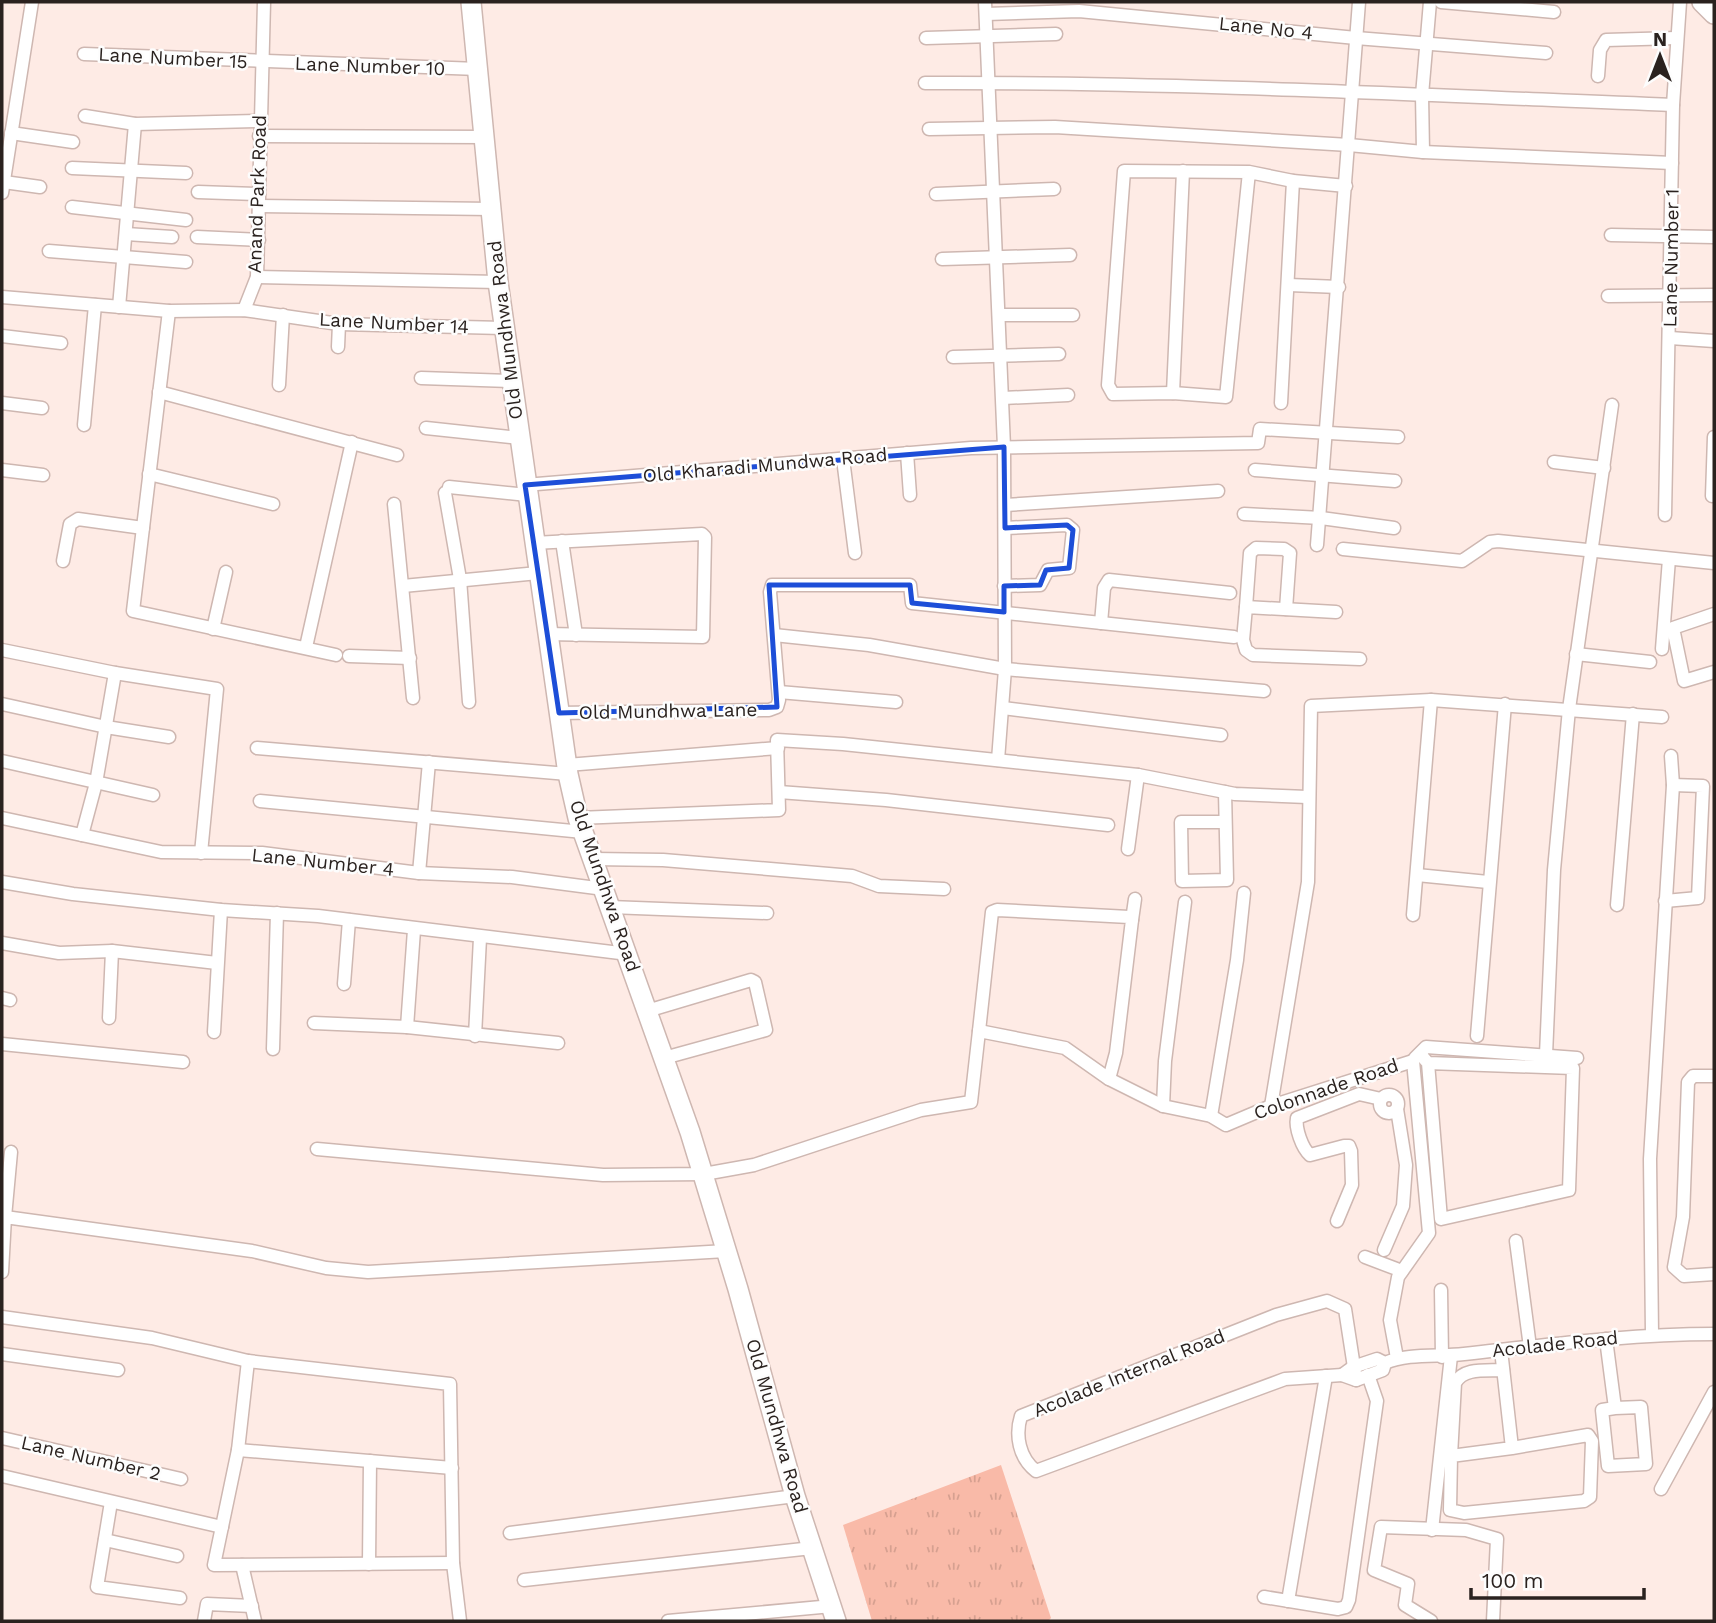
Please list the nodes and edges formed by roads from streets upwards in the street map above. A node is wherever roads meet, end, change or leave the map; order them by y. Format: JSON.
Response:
{"nodes":[{"id":1,"x":32,"y":2,"type":"edge"},
{"id":2,"x":264,"y":2,"type":"edge"},
{"id":3,"x":471,"y":2,"type":"edge"},
{"id":4,"x":1359,"y":2,"type":"edge"},
{"id":5,"x":1430,"y":2,"type":"edge"},
{"id":6,"x":1441,"y":2,"type":"edge"},
{"id":7,"x":1680,"y":2,"type":"edge"},
{"id":8,"x":1702,"y":2,"type":"edge"},
{"id":9,"x":986,"y":8,"type":"edge"},
{"id":10,"x":1554,"y":12,"type":"dead end"},
{"id":11,"x":1714,"y":14,"type":"edge"},
{"id":12,"x":1056,"y":34,"type":"dead end"},
{"id":13,"x":988,"y":37,"type":"junction"},
{"id":14,"x":926,"y":38,"type":"dead end"},
{"id":15,"x":1356,"y":38,"type":"junction"},
{"id":16,"x":1676,"y":38,"type":"junction"},
{"id":17,"x":1427,"y":43,"type":"junction"},
{"id":18,"x":1546,"y":53,"type":"dead end"},
{"id":19,"x":84,"y":54,"type":"dead end"},
{"id":20,"x":262,"y":62,"type":"junction"},
{"id":21,"x":478,"y":69,"type":"junction"},
{"id":22,"x":1598,"y":76,"type":"dead end"},
{"id":23,"x":925,"y":83,"type":"dead end"},
{"id":24,"x":991,"y":83,"type":"junction"},
{"id":25,"x":1352,"y":93,"type":"junction"},
{"id":26,"x":1422,"y":95,"type":"junction"},
{"id":27,"x":1673,"y":105,"type":"junction"},
{"id":28,"x":85,"y":116,"type":"dead end"},
{"id":29,"x":259,"y":121,"type":"junction"},
{"id":30,"x":135,"y":124,"type":"junction"},
{"id":31,"x":992,"y":128,"type":"junction"},
{"id":32,"x":929,"y":129,"type":"dead end"},
{"id":33,"x":11,"y":133,"type":"junction"},
{"id":34,"x":259,"y":136,"type":"junction"},
{"id":35,"x":484,"y":137,"type":"junction"},
{"id":36,"x":73,"y":142,"type":"dead end"},
{"id":37,"x":1349,"y":145,"type":"junction"},
{"id":38,"x":1423,"y":152,"type":"junction"},
{"id":39,"x":1672,"y":163,"type":"junction"},
{"id":40,"x":72,"y":167,"type":"dead end"},
{"id":41,"x":131,"y":170,"type":"junction"},
{"id":42,"x":1183,"y":171,"type":"junction"},
{"id":43,"x":1249,"y":172,"type":"junction"},
{"id":44,"x":186,"y":173,"type":"dead end"},
{"id":45,"x":1293,"y":181,"type":"junction"},
{"id":46,"x":1346,"y":186,"type":"junction"},
{"id":47,"x":40,"y":187,"type":"dead end"},
{"id":48,"x":3,"y":188,"type":"edge"},
{"id":49,"x":1054,"y":189,"type":"dead end"},
{"id":50,"x":198,"y":192,"type":"dead end"},
{"id":51,"x":995,"y":192,"type":"junction"},
{"id":52,"x":936,"y":194,"type":"dead end"},
{"id":53,"x":259,"y":200,"type":"junction"},
{"id":54,"x":72,"y":207,"type":"dead end"},
{"id":55,"x":492,"y":209,"type":"junction"},
{"id":56,"x":128,"y":212,"type":"junction"},
{"id":57,"x":186,"y":220,"type":"dead end"},
{"id":58,"x":126,"y":234,"type":"junction"},
{"id":59,"x":1611,"y":235,"type":"dead end"},
{"id":60,"x":1671,"y":236,"type":"junction"},
{"id":61,"x":172,"y":237,"type":"dead end"},
{"id":62,"x":197,"y":237,"type":"dead end"},
{"id":63,"x":1714,"y":237,"type":"edge"},
{"id":64,"x":259,"y":240,"type":"junction"},
{"id":65,"x":49,"y":251,"type":"dead end"},
{"id":66,"x":1070,"y":255,"type":"dead end"},
{"id":67,"x":997,"y":258,"type":"junction"},
{"id":68,"x":124,"y":259,"type":"junction"},
{"id":69,"x":942,"y":259,"type":"dead end"},
{"id":70,"x":186,"y":262,"type":"dead end"},
{"id":71,"x":257,"y":277,"type":"junction"},
{"id":72,"x":498,"y":282,"type":"junction"},
{"id":73,"x":1289,"y":285,"type":"junction"},
{"id":74,"x":1339,"y":287,"type":"junction"},
{"id":75,"x":1714,"y":295,"type":"edge"},
{"id":76,"x":1608,"y":296,"type":"dead end"},
{"id":77,"x":1671,"y":296,"type":"junction"},
{"id":78,"x":2,"y":297,"type":"edge"},
{"id":79,"x":95,"y":305,"type":"junction"},
{"id":80,"x":120,"y":307,"type":"junction"},
{"id":81,"x":244,"y":310,"type":"junction"},
{"id":82,"x":169,"y":311,"type":"junction"},
{"id":83,"x":283,"y":315,"type":"junction"},
{"id":84,"x":1000,"y":315,"type":"junction"},
{"id":85,"x":1073,"y":315,"type":"dead end"},
{"id":86,"x":339,"y":324,"type":"junction"},
{"id":87,"x":503,"y":328,"type":"junction"},
{"id":88,"x":2,"y":336,"type":"edge"},
{"id":89,"x":1670,"y":338,"type":"junction"},
{"id":90,"x":1714,"y":341,"type":"edge"},
{"id":91,"x":61,"y":343,"type":"dead end"},
{"id":92,"x":338,"y":347,"type":"dead end"},
{"id":93,"x":1059,"y":354,"type":"dead end"},
{"id":94,"x":1002,"y":356,"type":"junction"},
{"id":95,"x":953,"y":357,"type":"dead end"},
{"id":96,"x":421,"y":378,"type":"dead end"},
{"id":97,"x":510,"y":381,"type":"junction"},
{"id":98,"x":278,"y":385,"type":"dead end"},
{"id":99,"x":159,"y":392,"type":"junction"},
{"id":100,"x":1173,"y":393,"type":"junction"},
{"id":101,"x":1068,"y":395,"type":"dead end"},
{"id":102,"x":1003,"y":398,"type":"junction"},
{"id":103,"x":2,"y":403,"type":"edge"},
{"id":104,"x":1281,"y":403,"type":"dead end"},
{"id":105,"x":1612,"y":405,"type":"dead end"},
{"id":106,"x":42,"y":408,"type":"dead end"},
{"id":107,"x":84,"y":425,"type":"dead end"},
{"id":108,"x":426,"y":428,"type":"dead end"},
{"id":109,"x":1328,"y":432,"type":"junction"},
{"id":110,"x":1398,"y":437,"type":"dead end"},
{"id":111,"x":1714,"y":437,"type":"edge"},
{"id":112,"x":519,"y":438,"type":"junction"},
{"id":113,"x":352,"y":442,"type":"junction"},
{"id":114,"x":1004,"y":447,"type":"junction"},
{"id":115,"x":907,"y":453,"type":"junction"},
{"id":116,"x":397,"y":455,"type":"dead end"},
{"id":117,"x":843,"y":459,"type":"junction"},
{"id":118,"x":1554,"y":462,"type":"dead end"},
{"id":119,"x":1604,"y":468,"type":"junction"},
{"id":120,"x":2,"y":470,"type":"edge"},
{"id":121,"x":1255,"y":470,"type":"dead end"},
{"id":122,"x":149,"y":474,"type":"junction"},
{"id":123,"x":43,"y":475,"type":"dead end"},
{"id":124,"x":1323,"y":478,"type":"junction"},
{"id":125,"x":1395,"y":481,"type":"dead end"},
{"id":126,"x":526,"y":490,"type":"junction"},
{"id":127,"x":1218,"y":491,"type":"dead end"},
{"id":128,"x":910,"y":495,"type":"dead end"},
{"id":129,"x":1712,"y":496,"type":"dead end"},
{"id":130,"x":273,"y":504,"type":"dead end"},
{"id":131,"x":394,"y":504,"type":"dead end"},
{"id":132,"x":1005,"y":505,"type":"junction"},
{"id":133,"x":1244,"y":514,"type":"dead end"},
{"id":134,"x":1665,"y":515,"type":"dead end"},
{"id":135,"x":1321,"y":518,"type":"junction"},
{"id":136,"x":143,"y":528,"type":"junction"},
{"id":137,"x":1005,"y":528,"type":"junction"},
{"id":138,"x":1394,"y":528,"type":"dead end"},
{"id":139,"x":562,"y":541,"type":"junction"},
{"id":140,"x":534,"y":543,"type":"junction"},
{"id":141,"x":1317,"y":545,"type":"dead end"},
{"id":142,"x":1343,"y":549,"type":"dead end"},
{"id":143,"x":1594,"y":551,"type":"junction"},
{"id":144,"x":855,"y":553,"type":"dead end"},
{"id":145,"x":1669,"y":559,"type":"junction"},
{"id":146,"x":63,"y":561,"type":"dead end"},
{"id":147,"x":1714,"y":563,"type":"edge"},
{"id":148,"x":226,"y":572,"type":"dead end"},
{"id":149,"x":538,"y":573,"type":"junction"},
{"id":150,"x":460,"y":579,"type":"junction"},
{"id":151,"x":402,"y":586,"type":"junction"},
{"id":152,"x":1004,"y":586,"type":"junction"},
{"id":153,"x":1230,"y":593,"type":"dead end"},
{"id":154,"x":1246,"y":607,"type":"junction"},
{"id":155,"x":1286,"y":609,"type":"junction"},
{"id":156,"x":1004,"y":612,"type":"junction"},
{"id":157,"x":1336,"y":612,"type":"dead end"},
{"id":158,"x":1714,"y":614,"type":"edge"},
{"id":159,"x":1101,"y":623,"type":"junction"},
{"id":160,"x":213,"y":629,"type":"junction"},
{"id":161,"x":548,"y":634,"type":"junction"},
{"id":162,"x":576,"y":635,"type":"junction"},
{"id":163,"x":774,"y":635,"type":"junction"},
{"id":164,"x":1234,"y":638,"type":"dead end"},
{"id":165,"x":306,"y":647,"type":"junction"},
{"id":166,"x":1662,"y":649,"type":"dead end"},
{"id":167,"x":2,"y":650,"type":"edge"},
{"id":168,"x":1576,"y":654,"type":"junction"},
{"id":169,"x":410,"y":658,"type":"junction"},
{"id":170,"x":1360,"y":659,"type":"dead end"},
{"id":171,"x":1650,"y":662,"type":"dead end"},
{"id":172,"x":1005,"y":669,"type":"junction"},
{"id":173,"x":1714,"y":672,"type":"edge"},
{"id":174,"x":115,"y":673,"type":"junction"},
{"id":175,"x":1264,"y":691,"type":"dead end"},
{"id":176,"x":779,"y":692,"type":"junction"},
{"id":177,"x":414,"y":698,"type":"dead end"},
{"id":178,"x":1431,"y":700,"type":"junction"},
{"id":179,"x":470,"y":702,"type":"dead end"},
{"id":180,"x":896,"y":702,"type":"dead end"},
{"id":181,"x":2,"y":704,"type":"edge"},
{"id":182,"x":1504,"y":704,"type":"junction"},
{"id":183,"x":1003,"y":708,"type":"junction"},
{"id":184,"x":1569,"y":709,"type":"junction"},
{"id":185,"x":559,"y":713,"type":"junction"},
{"id":186,"x":1633,"y":714,"type":"junction"},
{"id":187,"x":1662,"y":717,"type":"dead end"},
{"id":188,"x":106,"y":727,"type":"junction"},
{"id":189,"x":1221,"y":735,"type":"dead end"},
{"id":190,"x":169,"y":737,"type":"dead end"},
{"id":191,"x":257,"y":748,"type":"dead end"},
{"id":192,"x":778,"y":748,"type":"junction"},
{"id":193,"x":1671,"y":756,"type":"dead end"},
{"id":194,"x":999,"y":760,"type":"junction"},
{"id":195,"x":2,"y":761,"type":"edge"},
{"id":196,"x":429,"y":762,"type":"junction"},
{"id":197,"x":568,"y":770,"type":"junction"},
{"id":198,"x":1138,"y":775,"type":"junction"},
{"id":199,"x":96,"y":783,"type":"junction"},
{"id":200,"x":1673,"y":785,"type":"junction"},
{"id":201,"x":779,"y":792,"type":"junction"},
{"id":202,"x":1225,"y":792,"type":"junction"},
{"id":203,"x":153,"y":795,"type":"dead end"},
{"id":204,"x":1307,"y":797,"type":"junction"},
{"id":205,"x":260,"y":801,"type":"dead end"},
{"id":206,"x":424,"y":817,"type":"junction"},
{"id":207,"x":2,"y":818,"type":"edge"},
{"id":208,"x":1225,"y":822,"type":"junction"},
{"id":209,"x":581,"y":825,"type":"junction"},
{"id":210,"x":1108,"y":825,"type":"dead end"},
{"id":211,"x":82,"y":835,"type":"junction"},
{"id":212,"x":1128,"y":849,"type":"dead end"},
{"id":213,"x":201,"y":853,"type":"junction"},
{"id":214,"x":593,"y":859,"type":"junction"},
{"id":215,"x":419,"y":873,"type":"junction"},
{"id":216,"x":1417,"y":875,"type":"junction"},
{"id":217,"x":1488,"y":882,"type":"junction"},
{"id":218,"x":2,"y":883,"type":"edge"},
{"id":219,"x":944,"y":889,"type":"dead end"},
{"id":220,"x":1244,"y":893,"type":"dead end"},
{"id":221,"x":607,"y":898,"type":"junction"},
{"id":222,"x":1135,"y":899,"type":"dead end"},
{"id":223,"x":1185,"y":901,"type":"dead end"},
{"id":224,"x":1665,"y":901,"type":"junction"},
{"id":225,"x":1617,"y":905,"type":"dead end"},
{"id":226,"x":220,"y":910,"type":"junction"},
{"id":227,"x":276,"y":913,"type":"junction"},
{"id":228,"x":767,"y":913,"type":"dead end"},
{"id":229,"x":1413,"y":915,"type":"dead end"},
{"id":230,"x":349,"y":920,"type":"junction"},
{"id":231,"x":1132,"y":920,"type":"junction"},
{"id":232,"x":414,"y":930,"type":"junction"},
{"id":233,"x":480,"y":938,"type":"junction"},
{"id":234,"x":2,"y":943,"type":"edge"},
{"id":235,"x":112,"y":951,"type":"junction"},
{"id":236,"x":628,"y":954,"type":"junction"},
{"id":237,"x":217,"y":963,"type":"junction"},
{"id":238,"x":344,"y":985,"type":"dead end"},
{"id":239,"x":647,"y":1012,"type":"junction"},
{"id":240,"x":109,"y":1018,"type":"dead end"},
{"id":241,"x":314,"y":1023,"type":"dead end"},
{"id":242,"x":407,"y":1027,"type":"junction"},
{"id":243,"x":979,"y":1031,"type":"junction"},
{"id":244,"x":214,"y":1032,"type":"dead end"},
{"id":245,"x":475,"y":1035,"type":"junction"},
{"id":246,"x":1477,"y":1035,"type":"dead end"},
{"id":247,"x":558,"y":1043,"type":"dead end"},
{"id":248,"x":2,"y":1044,"type":"edge"},
{"id":249,"x":273,"y":1049,"type":"dead end"},
{"id":250,"x":1546,"y":1055,"type":"junction"},
{"id":251,"x":664,"y":1058,"type":"junction"},
{"id":252,"x":1577,"y":1058,"type":"dead end"},
{"id":253,"x":1420,"y":1059,"type":"junction"},
{"id":254,"x":183,"y":1062,"type":"dead end"},
{"id":255,"x":1714,"y":1076,"type":"edge"},
{"id":256,"x":1109,"y":1079,"type":"junction"},
{"id":257,"x":1417,"y":1085,"type":"junction"},
{"id":258,"x":1397,"y":1103,"type":"junction"},
{"id":259,"x":1163,"y":1106,"type":"junction"},
{"id":260,"x":1271,"y":1106,"type":"junction"},
{"id":261,"x":1211,"y":1116,"type":"junction"},
{"id":262,"x":317,"y":1150,"type":"dead end"},
{"id":263,"x":11,"y":1152,"type":"dead end"},
{"id":264,"x":704,"y":1174,"type":"junction"},
{"id":265,"x":5,"y":1217,"type":"junction"},
{"id":266,"x":1338,"y":1221,"type":"dead end"},
{"id":267,"x":1516,"y":1241,"type":"dead end"},
{"id":268,"x":1384,"y":1250,"type":"dead end"},
{"id":269,"x":726,"y":1251,"type":"junction"},
{"id":270,"x":1365,"y":1257,"type":"dead end"},
{"id":271,"x":2,"y":1272,"type":"edge"},
{"id":272,"x":1402,"y":1272,"type":"junction"},
{"id":273,"x":1714,"y":1274,"type":"edge"},
{"id":274,"x":1441,"y":1290,"type":"dead end"},
{"id":275,"x":2,"y":1317,"type":"edge"},
{"id":276,"x":1652,"y":1334,"type":"junction"},
{"id":277,"x":1714,"y":1334,"type":"edge"},
{"id":278,"x":1606,"y":1339,"type":"junction"},
{"id":279,"x":1530,"y":1347,"type":"junction"},
{"id":280,"x":1501,"y":1350,"type":"junction"},
{"id":281,"x":2,"y":1354,"type":"edge"},
{"id":282,"x":1447,"y":1356,"type":"junction"},
{"id":283,"x":1391,"y":1360,"type":"junction"},
{"id":284,"x":248,"y":1361,"type":"junction"},
{"id":285,"x":118,"y":1370,"type":"dead end"},
{"id":286,"x":1503,"y":1370,"type":"junction"},
{"id":287,"x":1355,"y":1374,"type":"junction"},
{"id":288,"x":1326,"y":1376,"type":"junction"},
{"id":289,"x":1714,"y":1392,"type":"edge"},
{"id":290,"x":1615,"y":1408,"type":"junction"},
{"id":291,"x":2,"y":1438,"type":"edge"},
{"id":292,"x":1512,"y":1448,"type":"junction"},
{"id":293,"x":238,"y":1450,"type":"junction"},
{"id":294,"x":1451,"y":1456,"type":"junction"},
{"id":295,"x":370,"y":1461,"type":"junction"},
{"id":296,"x":452,"y":1468,"type":"junction"},
{"id":297,"x":2,"y":1476,"type":"edge"},
{"id":298,"x":181,"y":1479,"type":"dead end"},
{"id":299,"x":1661,"y":1489,"type":"dead end"},
{"id":300,"x":795,"y":1496,"type":"junction"},
{"id":301,"x":111,"y":1502,"type":"junction"},
{"id":302,"x":222,"y":1527,"type":"junction"},
{"id":303,"x":1432,"y":1530,"type":"junction"},
{"id":304,"x":510,"y":1533,"type":"dead end"},
{"id":305,"x":105,"y":1540,"type":"junction"},
{"id":306,"x":811,"y":1548,"type":"junction"},
{"id":307,"x":177,"y":1556,"type":"dead end"},
{"id":308,"x":453,"y":1563,"type":"junction"},
{"id":309,"x":242,"y":1564,"type":"junction"},
{"id":310,"x":369,"y":1564,"type":"junction"},
{"id":311,"x":524,"y":1580,"type":"dead end"},
{"id":312,"x":1264,"y":1597,"type":"dead end"},
{"id":313,"x":180,"y":1598,"type":"dead end"},
{"id":314,"x":1288,"y":1601,"type":"junction"},
{"id":315,"x":251,"y":1606,"type":"junction"},
{"id":316,"x":834,"y":1614,"type":"edge"},
{"id":317,"x":204,"y":1621,"type":"edge"},
{"id":318,"x":255,"y":1621,"type":"edge"},
{"id":319,"x":460,"y":1621,"type":"edge"},
{"id":320,"x":668,"y":1621,"type":"edge"},
{"id":321,"x":1431,"y":1621,"type":"edge"},
{"id":322,"x":1493,"y":1621,"type":"edge"}],
"edges":[{"from":1,"to":33,"type":"street"},
{"from":2,"to":20,"type":"street","name":"Anand Park Road"},
{"from":3,"to":21,"type":"street","name":"Old Mundhwa Road"},
{"from":4,"to":15,"type":"street"},
{"from":5,"to":17,"type":"street"},
{"from":6,"to":10,"type":"street"},
{"from":7,"to":16,"type":"street","name":"Lane Number 1"},
{"from":8,"to":11,"type":"street"},
{"from":9,"to":13,"type":"street"},
{"from":9,"to":15,"type":"street","name":"Lane No 4"},
{"from":12,"to":13,"type":"street"},
{"from":13,"to":14,"type":"street"},
{"from":13,"to":24,"type":"street"},
{"from":15,"to":17,"type":"street","name":"Lane No 4"},
{"from":15,"to":25,"type":"street"},
{"from":16,"to":22,"type":"street"},
{"from":16,"to":27,"type":"street","name":"Lane Number 1"},
{"from":17,"to":18,"type":"street","name":"Lane No 4"},
{"from":17,"to":26,"type":"street"},
{"from":19,"to":20,"type":"street","name":"Lane Number 15"},
{"from":20,"to":21,"type":"street","name":"Lane Number 10"},
{"from":20,"to":29,"type":"street","name":"Anand Park Road"},
{"from":21,"to":35,"type":"street","name":"Old Mundhwa Road"},
{"from":23,"to":24,"type":"street"},
{"from":24,"to":25,"type":"street"},
{"from":24,"to":31,"type":"street"},
{"from":25,"to":26,"type":"street"},
{"from":25,"to":37,"type":"street"},
{"from":26,"to":27,"type":"street"},
{"from":26,"to":38,"type":"street"},
{"from":27,"to":39,"type":"street","name":"Lane Number 1"},
{"from":28,"to":30,"type":"street"},
{"from":29,"to":30,"type":"street"},
{"from":29,"to":34,"type":"street","name":"Anand Park Road"},
{"from":30,"to":41,"type":"street"},
{"from":31,"to":32,"type":"street"},
{"from":31,"to":37,"type":"street"},
{"from":31,"to":51,"type":"street"},
{"from":33,"to":36,"type":"street"},
{"from":33,"to":48,"type":"street"},
{"from":34,"to":35,"type":"street"},
{"from":34,"to":53,"type":"street","name":"Anand Park Road"},
{"from":35,"to":55,"type":"street","name":"Old Mundhwa Road"},
{"from":37,"to":38,"type":"street"},
{"from":37,"to":46,"type":"street"},
{"from":38,"to":39,"type":"street"},
{"from":39,"to":60,"type":"street","name":"Lane Number 1"},
{"from":40,"to":41,"type":"street"},
{"from":41,"to":44,"type":"street"},
{"from":41,"to":56,"type":"street"},
{"from":42,"to":43,"type":"street"},
{"from":42,"to":100,"type":"street"},
{"from":42,"to":100,"type":"street"},
{"from":43,"to":45,"type":"street"},
{"from":43,"to":100,"type":"street"},
{"from":45,"to":46,"type":"street"},
{"from":45,"to":73,"type":"street"},
{"from":46,"to":74,"type":"street"},
{"from":47,"to":48,"type":"street"},
{"from":49,"to":51,"type":"street"},
{"from":50,"to":53,"type":"street"},
{"from":51,"to":52,"type":"street"},
{"from":51,"to":67,"type":"street"},
{"from":53,"to":55,"type":"street"},
{"from":53,"to":64,"type":"street","name":"Anand Park Road"},
{"from":54,"to":56,"type":"street"},
{"from":55,"to":72,"type":"street","name":"Old Mundhwa Road"},
{"from":56,"to":57,"type":"street"},
{"from":56,"to":58,"type":"street"},
{"from":58,"to":61,"type":"street"},
{"from":58,"to":68,"type":"street"},
{"from":59,"to":60,"type":"street"},
{"from":60,"to":63,"type":"street"},
{"from":60,"to":77,"type":"street","name":"Lane Number 1"},
{"from":62,"to":64,"type":"street"},
{"from":64,"to":71,"type":"street","name":"Anand Park Road"},
{"from":65,"to":68,"type":"street"},
{"from":66,"to":67,"type":"street"},
{"from":67,"to":69,"type":"street"},
{"from":67,"to":84,"type":"street"},
{"from":68,"to":70,"type":"street"},
{"from":68,"to":80,"type":"street"},
{"from":71,"to":72,"type":"street"},
{"from":71,"to":81,"type":"street","name":"Anand Park Road"},
{"from":72,"to":87,"type":"street","name":"Old Mundhwa Road"},
{"from":73,"to":74,"type":"street"},
{"from":73,"to":104,"type":"street"},
{"from":74,"to":109,"type":"street"},
{"from":75,"to":77,"type":"street"},
{"from":76,"to":77,"type":"street"},
{"from":77,"to":89,"type":"street","name":"Lane Number 1"},
{"from":78,"to":79,"type":"street"},
{"from":79,"to":80,"type":"street"},
{"from":79,"to":107,"type":"street"},
{"from":80,"to":82,"type":"street"},
{"from":81,"to":82,"type":"street"},
{"from":81,"to":83,"type":"street","name":"Lane Number 14"},
{"from":82,"to":99,"type":"street"},
{"from":83,"to":86,"type":"street","name":"Lane Number 14"},
{"from":83,"to":98,"type":"street"},
{"from":84,"to":85,"type":"street"},
{"from":84,"to":94,"type":"street"},
{"from":86,"to":87,"type":"street","name":"Lane Number 14"},
{"from":86,"to":92,"type":"street"},
{"from":87,"to":97,"type":"street","name":"Old Mundhwa Road"},
{"from":88,"to":91,"type":"street"},
{"from":89,"to":90,"type":"street"},
{"from":89,"to":134,"type":"street","name":"Lane Number 1"},
{"from":93,"to":94,"type":"street"},
{"from":94,"to":95,"type":"street"},
{"from":94,"to":102,"type":"street"},
{"from":96,"to":97,"type":"street"},
{"from":97,"to":112,"type":"street","name":"Old Mundhwa Road"},
{"from":99,"to":113,"type":"street"},
{"from":99,"to":122,"type":"street"},
{"from":101,"to":102,"type":"street"},
{"from":102,"to":114,"type":"street"},
{"from":103,"to":106,"type":"street"},
{"from":105,"to":119,"type":"street"},
{"from":108,"to":112,"type":"street"},
{"from":109,"to":110,"type":"street"},
{"from":109,"to":114,"type":"street","name":"Old Kharadi Mundwa Road"},
{"from":109,"to":124,"type":"street"},
{"from":111,"to":129,"type":"street"},
{"from":112,"to":126,"type":"street","name":"Old Mundhwa Road"},
{"from":113,"to":116,"type":"street"},
{"from":113,"to":165,"type":"street"},
{"from":114,"to":115,"type":"street","name":"Old Kharadi Mundwa Road"},
{"from":114,"to":132,"type":"street"},
{"from":115,"to":117,"type":"street","name":"Old Kharadi Mundwa Road"},
{"from":115,"to":128,"type":"street"},
{"from":117,"to":126,"type":"street","name":"Old Kharadi Mundwa Road"},
{"from":117,"to":144,"type":"street"},
{"from":118,"to":119,"type":"street"},
{"from":119,"to":143,"type":"street"},
{"from":120,"to":123,"type":"street"},
{"from":121,"to":124,"type":"street"},
{"from":122,"to":130,"type":"street"},
{"from":122,"to":136,"type":"street"},
{"from":124,"to":125,"type":"street"},
{"from":124,"to":135,"type":"street"},
{"from":126,"to":140,"type":"street","name":"Old Mundhwa Road"},
{"from":126,"to":150,"type":"street","name":"Old Kharadi Mundwa Road"},
{"from":127,"to":132,"type":"street"},
{"from":131,"to":151,"type":"street"},
{"from":132,"to":137,"type":"street"},
{"from":133,"to":135,"type":"street"},
{"from":135,"to":138,"type":"street"},
{"from":135,"to":141,"type":"street"},
{"from":136,"to":146,"type":"street"},
{"from":136,"to":160,"type":"street"},
{"from":137,"to":152,"type":"street"},
{"from":137,"to":152,"type":"street"},
{"from":139,"to":140,"type":"street"},
{"from":139,"to":162,"type":"street"},
{"from":139,"to":162,"type":"street"},
{"from":140,"to":149,"type":"street","name":"Old Mundhwa Road"},
{"from":142,"to":143,"type":"street"},
{"from":143,"to":145,"type":"street"},
{"from":143,"to":168,"type":"street"},
{"from":145,"to":147,"type":"street"},
{"from":145,"to":166,"type":"street"},
{"from":148,"to":160,"type":"street"},
{"from":149,"to":150,"type":"street"},
{"from":149,"to":161,"type":"street","name":"Old Mundhwa Road"},
{"from":150,"to":151,"type":"street"},
{"from":150,"to":179,"type":"street"},
{"from":151,"to":169,"type":"street"},
{"from":152,"to":156,"type":"street"},
{"from":153,"to":159,"type":"street"},
{"from":154,"to":155,"type":"street"},
{"from":154,"to":155,"type":"street"},
{"from":154,"to":170,"type":"street"},
{"from":155,"to":157,"type":"street"},
{"from":156,"to":159,"type":"street"},
{"from":156,"to":163,"type":"street"},
{"from":156,"to":172,"type":"street"},
{"from":158,"to":173,"type":"street"},
{"from":159,"to":164,"type":"street"},
{"from":160,"to":165,"type":"street"},
{"from":161,"to":162,"type":"street"},
{"from":161,"to":185,"type":"street","name":"Old Mundhwa Road"},
{"from":163,"to":172,"type":"street"},
{"from":163,"to":176,"type":"street"},
{"from":165,"to":169,"type":"street"},
{"from":167,"to":174,"type":"street"},
{"from":168,"to":171,"type":"street"},
{"from":168,"to":184,"type":"street"},
{"from":169,"to":177,"type":"street"},
{"from":172,"to":175,"type":"street"},
{"from":172,"to":183,"type":"street"},
{"from":174,"to":188,"type":"street"},
{"from":174,"to":213,"type":"street"},
{"from":176,"to":180,"type":"street"},
{"from":176,"to":185,"type":"street","name":"Old Mundhwa Lane"},
{"from":178,"to":182,"type":"street"},
{"from":178,"to":204,"type":"street"},
{"from":178,"to":216,"type":"street"},
{"from":181,"to":188,"type":"street"},
{"from":182,"to":184,"type":"street"},
{"from":182,"to":217,"type":"street"},
{"from":183,"to":189,"type":"street"},
{"from":183,"to":194,"type":"street"},
{"from":184,"to":186,"type":"street"},
{"from":184,"to":250,"type":"street"},
{"from":185,"to":197,"type":"street","name":"Old Mundhwa Road"},
{"from":186,"to":187,"type":"street"},
{"from":186,"to":225,"type":"street"},
{"from":188,"to":190,"type":"street"},
{"from":188,"to":199,"type":"street"},
{"from":191,"to":196,"type":"street"},
{"from":192,"to":194,"type":"street"},
{"from":192,"to":197,"type":"street"},
{"from":192,"to":201,"type":"street"},
{"from":193,"to":200,"type":"street"},
{"from":194,"to":198,"type":"street"},
{"from":195,"to":199,"type":"street"},
{"from":196,"to":197,"type":"street"},
{"from":196,"to":206,"type":"street"},
{"from":197,"to":209,"type":"street","name":"Old Mundhwa Road"},
{"from":198,"to":202,"type":"street"},
{"from":198,"to":212,"type":"street"},
{"from":199,"to":203,"type":"street"},
{"from":199,"to":211,"type":"street"},
{"from":200,"to":224,"type":"street"},
{"from":200,"to":224,"type":"street"},
{"from":201,"to":209,"type":"street"},
{"from":201,"to":210,"type":"street"},
{"from":202,"to":204,"type":"street"},
{"from":202,"to":208,"type":"street"},
{"from":204,"to":260,"type":"street"},
{"from":205,"to":206,"type":"street"},
{"from":206,"to":209,"type":"street"},
{"from":206,"to":215,"type":"street"},
{"from":207,"to":211,"type":"street","name":"Lane Number 4"},
{"from":208,"to":208,"type":"street"},
{"from":209,"to":214,"type":"street","name":"Old Mundhwa Road"},
{"from":211,"to":213,"type":"street","name":"Lane Number 4"},
{"from":213,"to":215,"type":"street","name":"Lane Number 4"},
{"from":214,"to":219,"type":"street"},
{"from":214,"to":221,"type":"street","name":"Old Mundhwa Road"},
{"from":215,"to":221,"type":"street","name":"Lane Number 4"},
{"from":216,"to":217,"type":"street"},
{"from":216,"to":229,"type":"street"},
{"from":217,"to":246,"type":"street"},
{"from":218,"to":226,"type":"street"},
{"from":220,"to":261,"type":"street"},
{"from":221,"to":228,"type":"street","name":"Lane Number 4"},
{"from":221,"to":236,"type":"street","name":"Old Mundhwa Road"},
{"from":222,"to":231,"type":"street"},
{"from":223,"to":259,"type":"street"},
{"from":224,"to":276,"type":"street"},
{"from":226,"to":227,"type":"street"},
{"from":226,"to":237,"type":"street"},
{"from":227,"to":230,"type":"street"},
{"from":227,"to":249,"type":"street"},
{"from":230,"to":232,"type":"street"},
{"from":230,"to":238,"type":"street"},
{"from":231,"to":243,"type":"street"},
{"from":231,"to":256,"type":"street"},
{"from":232,"to":233,"type":"street"},
{"from":232,"to":242,"type":"street"},
{"from":233,"to":236,"type":"street"},
{"from":233,"to":245,"type":"street"},
{"from":234,"to":235,"type":"street"},
{"from":235,"to":237,"type":"street"},
{"from":235,"to":240,"type":"street"},
{"from":236,"to":239,"type":"street","name":"Old Mundhwa Road"},
{"from":237,"to":244,"type":"street"},
{"from":239,"to":251,"type":"street","name":"Old Mundhwa Road"},
{"from":239,"to":251,"type":"street"},
{"from":241,"to":242,"type":"street"},
{"from":242,"to":245,"type":"street"},
{"from":243,"to":256,"type":"street"},
{"from":243,"to":264,"type":"street"},
{"from":245,"to":247,"type":"street"},
{"from":248,"to":254,"type":"street"},
{"from":250,"to":252,"type":"street"},
{"from":250,"to":253,"type":"street"},
{"from":251,"to":264,"type":"street","name":"Old Mundhwa Road"},
{"from":253,"to":253,"type":"street"},
{"from":253,"to":257,"type":"street","name":"Colonnade Road"},
{"from":253,"to":260,"type":"street","name":"Colonnade Road"},
{"from":255,"to":273,"type":"street"},
{"from":256,"to":259,"type":"street"},
{"from":257,"to":258,"type":"street"},
{"from":257,"to":272,"type":"street","name":"Colonnade Road"},
{"from":258,"to":266,"type":"street"},
{"from":258,"to":268,"type":"street"},
{"from":259,"to":261,"type":"street"},
{"from":260,"to":261,"type":"street","name":"Colonnade Road"},
{"from":262,"to":264,"type":"street"},
{"from":263,"to":265,"type":"street"},
{"from":264,"to":269,"type":"street","name":"Old Mundhwa Road"},
{"from":265,"to":269,"type":"street"},
{"from":265,"to":271,"type":"street"},
{"from":267,"to":279,"type":"street"},
{"from":269,"to":300,"type":"street","name":"Old Mundhwa Road"},
{"from":270,"to":272,"type":"street"},
{"from":272,"to":283,"type":"street","name":"Colonnade Road"},
{"from":274,"to":282,"type":"street"},
{"from":275,"to":284,"type":"street"},
{"from":276,"to":277,"type":"street","name":"Acolade Road"},
{"from":276,"to":278,"type":"street","name":"Acolade Road"},
{"from":278,"to":279,"type":"street","name":"Acolade Road"},
{"from":278,"to":290,"type":"street"},
{"from":279,"to":280,"type":"street","name":"Acolade Road"},
{"from":280,"to":282,"type":"street","name":"Acolade Road"},
{"from":280,"to":286,"type":"street"},
{"from":281,"to":285,"type":"street"},
{"from":282,"to":283,"type":"street","name":"Acolade Road"},
{"from":282,"to":303,"type":"street"},
{"from":283,"to":287,"type":"street","name":"Acolade Internal Road"},
{"from":284,"to":293,"type":"street"},
{"from":284,"to":296,"type":"street"},
{"from":286,"to":292,"type":"street"},
{"from":286,"to":294,"type":"street"},
{"from":287,"to":288,"type":"street","name":"Acolade Internal Road"},
{"from":287,"to":288,"type":"street","name":"Acolade Internal Road"},
{"from":287,"to":314,"type":"street"},
{"from":288,"to":314,"type":"street"},
{"from":289,"to":299,"type":"street"},
{"from":290,"to":290,"type":"street"},
{"from":291,"to":298,"type":"street","name":"Lane Number 2"},
{"from":292,"to":294,"type":"street"},
{"from":292,"to":294,"type":"street"},
{"from":293,"to":295,"type":"street"},
{"from":293,"to":302,"type":"street"},
{"from":295,"to":296,"type":"street"},
{"from":295,"to":310,"type":"street"},
{"from":296,"to":308,"type":"street"},
{"from":297,"to":301,"type":"street"},
{"from":300,"to":304,"type":"street"},
{"from":300,"to":306,"type":"street","name":"Old Mundhwa Road"},
{"from":301,"to":302,"type":"street"},
{"from":301,"to":305,"type":"street"},
{"from":302,"to":309,"type":"street"},
{"from":303,"to":321,"type":"street"},
{"from":303,"to":322,"type":"street"},
{"from":305,"to":307,"type":"street"},
{"from":305,"to":313,"type":"street"},
{"from":306,"to":311,"type":"street"},
{"from":306,"to":316,"type":"street","name":"Old Mundhwa Road"},
{"from":308,"to":310,"type":"street"},
{"from":308,"to":319,"type":"street"},
{"from":309,"to":310,"type":"street"},
{"from":309,"to":315,"type":"street"},
{"from":312,"to":314,"type":"street"},
{"from":315,"to":317,"type":"street"},
{"from":315,"to":318,"type":"street"},
{"from":316,"to":320,"type":"street"}]}
